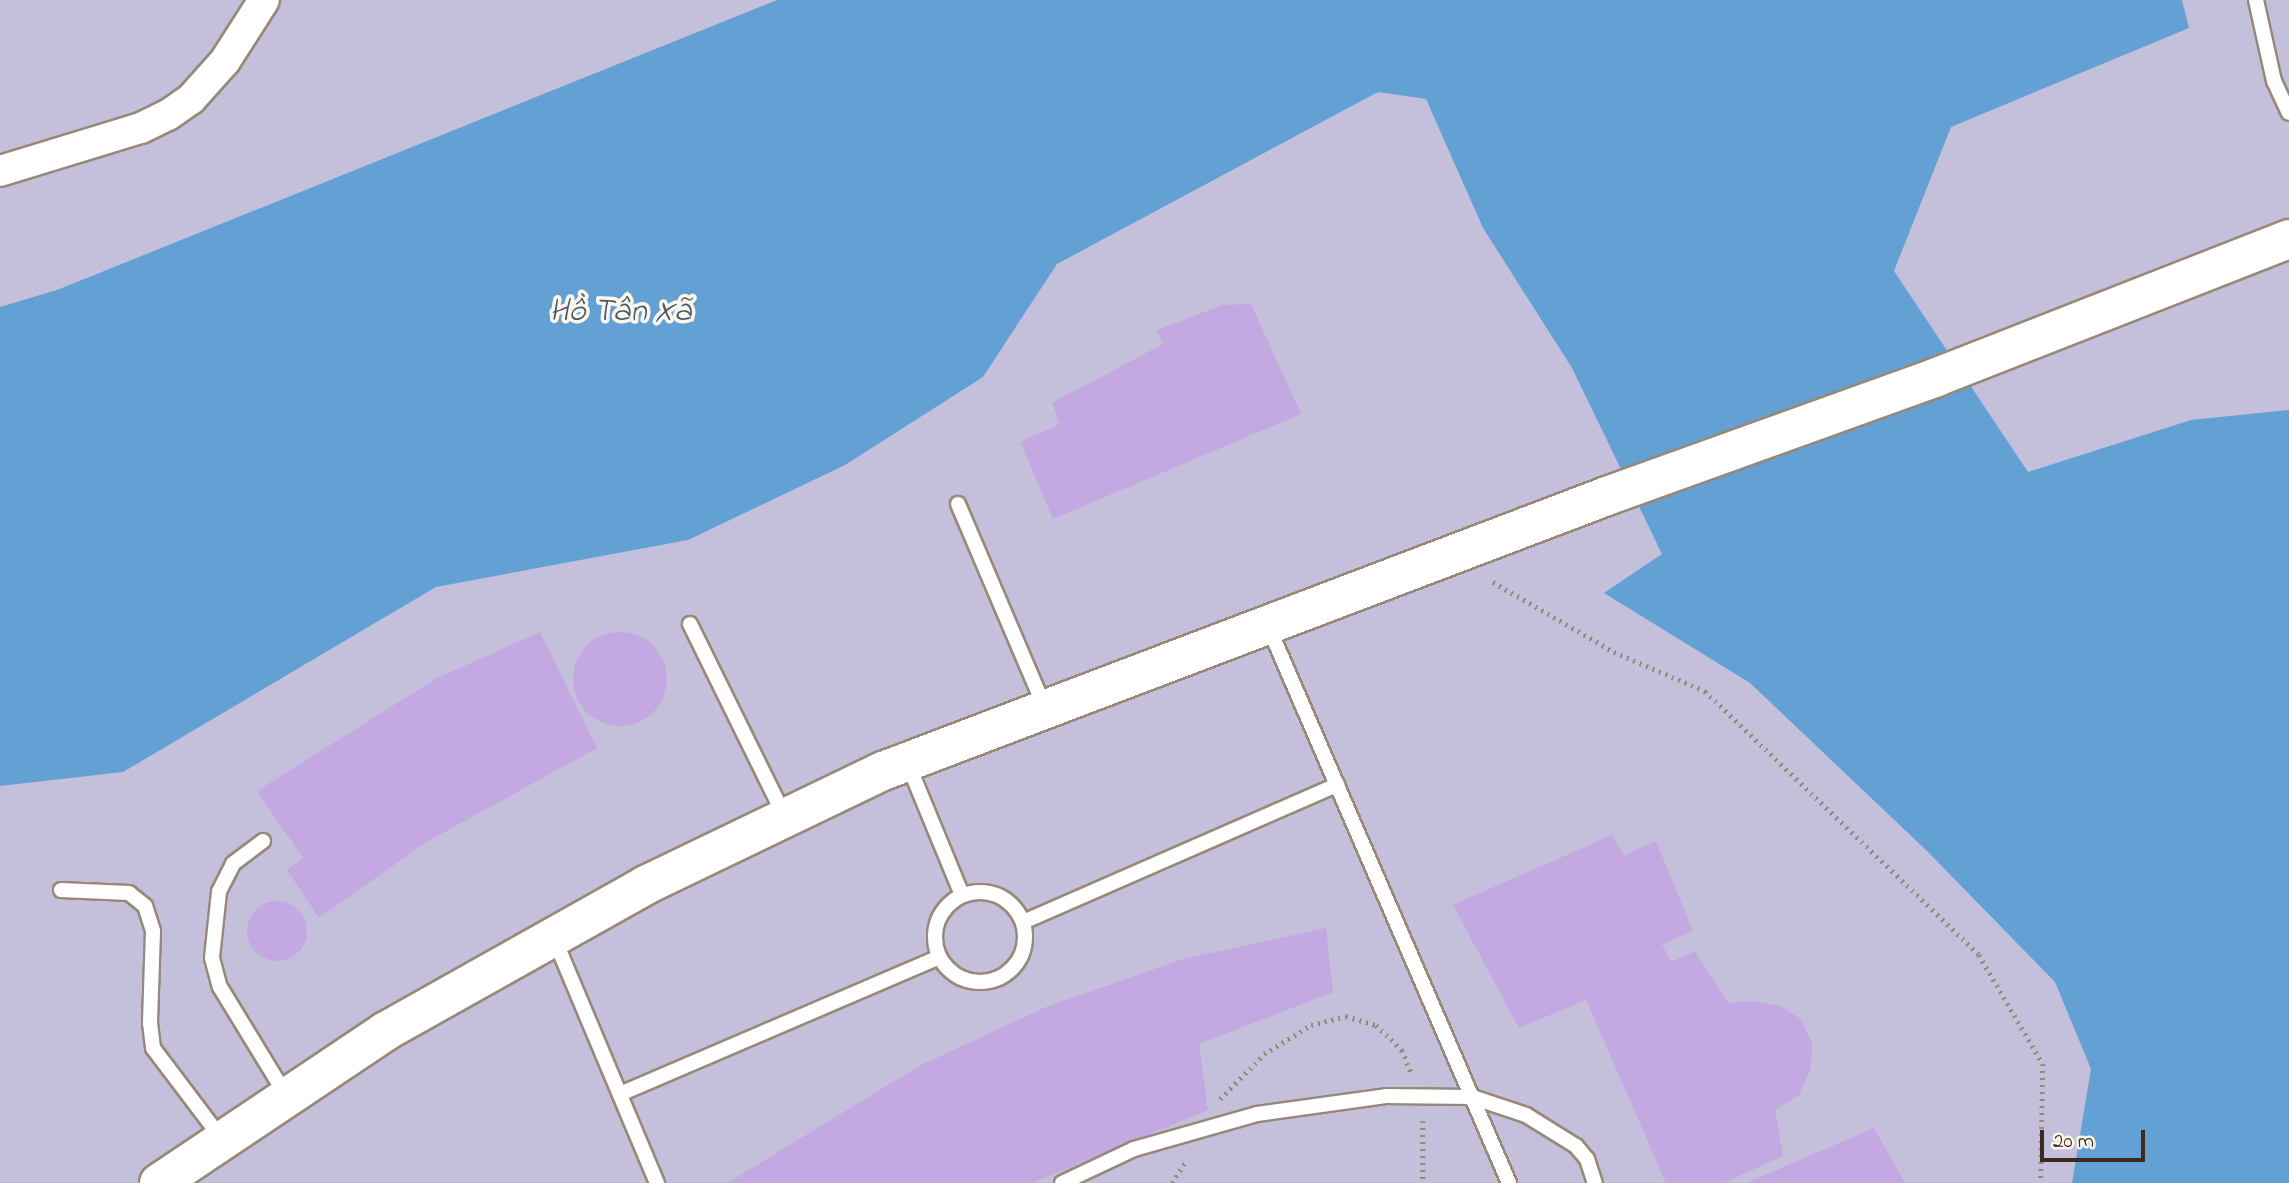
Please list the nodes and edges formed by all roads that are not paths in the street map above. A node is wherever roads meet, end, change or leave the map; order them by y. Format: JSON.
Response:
{"nodes":[{"id":1,"x":264,"y":0,"type":"edge"},
{"id":2,"x":2256,"y":0,"type":"edge"},
{"id":3,"x":2289,"y":113,"type":"edge"},
{"id":4,"x":0,"y":171,"type":"edge"},
{"id":5,"x":2289,"y":239,"type":"edge"},
{"id":6,"x":958,"y":503,"type":"dead end"},
{"id":7,"x":1267,"y":623,"type":"junction"},
{"id":8,"x":690,"y":624,"type":"dead end"},
{"id":9,"x":1045,"y":708,"type":"junction"},
{"id":10,"x":907,"y":762,"type":"junction"},
{"id":11,"x":1337,"y":785,"type":"junction"},
{"id":12,"x":785,"y":818,"type":"junction"},
{"id":13,"x":263,"y":841,"type":"dead end"},
{"id":14,"x":61,"y":890,"type":"dead end"},
{"id":15,"x":962,"y":895,"type":"junction"},
{"id":16,"x":1023,"y":922,"type":"junction"},
{"id":17,"x":554,"y":937,"type":"junction"},
{"id":18,"x":939,"y":957,"type":"junction"},
{"id":19,"x":620,"y":1094,"type":"junction"},
{"id":20,"x":288,"y":1097,"type":"junction"},
{"id":21,"x":1472,"y":1097,"type":"junction"},
{"id":22,"x":222,"y":1140,"type":"junction"},
{"id":23,"x":159,"y":1183,"type":"edge"},
{"id":24,"x":657,"y":1183,"type":"edge"},
{"id":25,"x":1062,"y":1183,"type":"edge"},
{"id":26,"x":1510,"y":1183,"type":"edge"},
{"id":27,"x":1595,"y":1183,"type":"edge"}],
"edges":[{"from":1,"to":4,"type":"street"},
{"from":2,"to":3,"type":"lane"},
{"from":5,"to":7,"type":"street"},
{"from":6,"to":9,"type":"lane"},
{"from":7,"to":9,"type":"street"},
{"from":7,"to":11,"type":"lane"},
{"from":8,"to":12,"type":"lane"},
{"from":9,"to":10,"type":"street"},
{"from":10,"to":12,"type":"street"},
{"from":10,"to":15,"type":"lane"},
{"from":11,"to":16,"type":"lane"},
{"from":11,"to":21,"type":"lane"},
{"from":12,"to":17,"type":"street"},
{"from":13,"to":20,"type":"lane"},
{"from":14,"to":22,"type":"lane"},
{"from":15,"to":16,"type":"lane"},
{"from":15,"to":18,"type":"lane"},
{"from":16,"to":18,"type":"lane"},
{"from":17,"to":19,"type":"lane"},
{"from":17,"to":20,"type":"street"},
{"from":18,"to":19,"type":"lane"},
{"from":19,"to":24,"type":"lane"},
{"from":20,"to":22,"type":"street"},
{"from":21,"to":25,"type":"lane"},
{"from":21,"to":26,"type":"lane"},
{"from":21,"to":27,"type":"lane"},
{"from":22,"to":23,"type":"street"}]}
